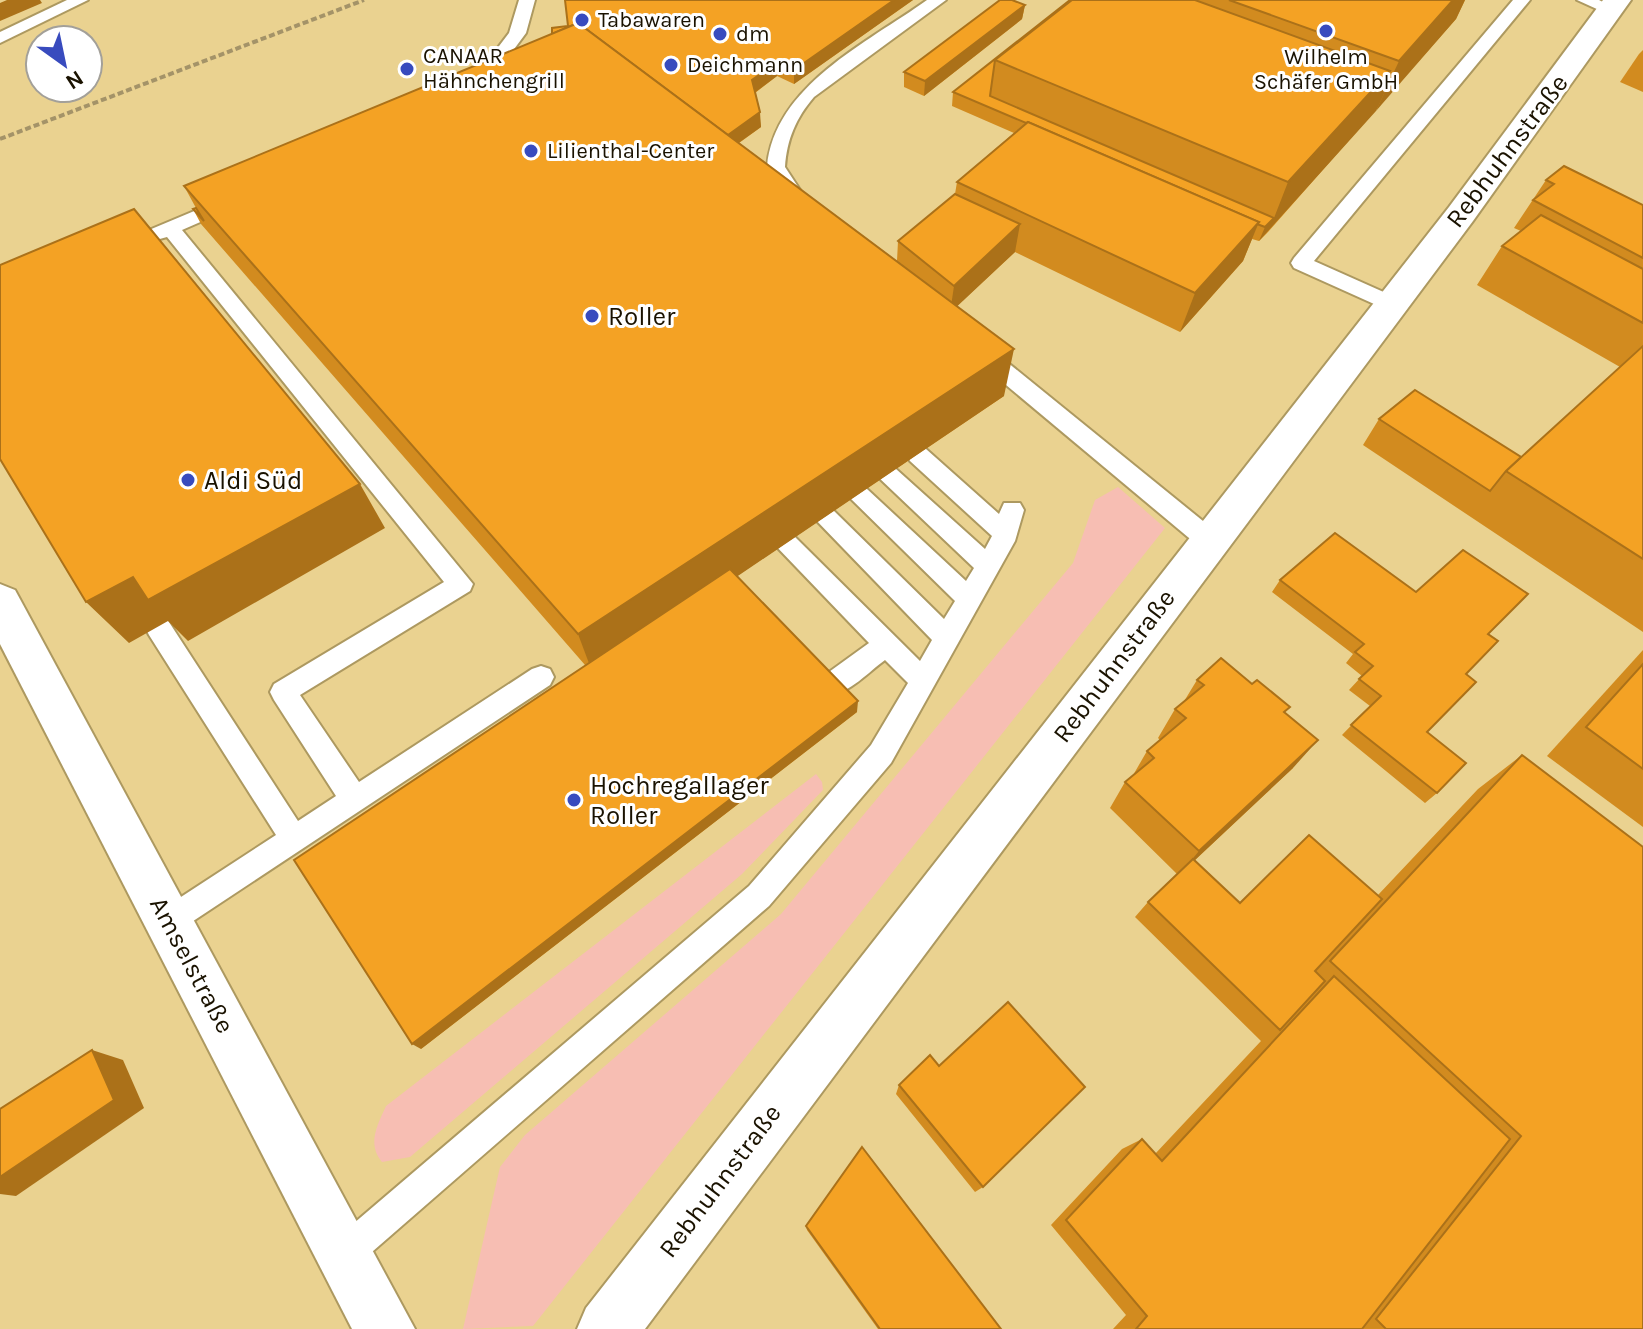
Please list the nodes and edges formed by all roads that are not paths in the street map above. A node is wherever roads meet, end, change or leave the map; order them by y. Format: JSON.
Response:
{"nodes":[{"id":1,"x":79,"y":0,"type":"edge"},
{"id":2,"x":527,"y":0,"type":"edge"},
{"id":3,"x":938,"y":0,"type":"edge"},
{"id":4,"x":1522,"y":0,"type":"edge"},
{"id":5,"x":1613,"y":7,"type":"edge"},
{"id":6,"x":0,"y":38,"type":"edge"},
{"id":7,"x":467,"y":96,"type":"edge"},
{"id":8,"x":248,"y":194,"type":"edge"},
{"id":9,"x":816,"y":219,"type":"edge"},
{"id":10,"x":170,"y":228,"type":"junction"},
{"id":11,"x":143,"y":239,"type":"edge"},
{"id":12,"x":1390,"y":303,"type":"junction"},
{"id":13,"x":967,"y":341,"type":"edge"},
{"id":14,"x":918,"y":455,"type":"edge"},
{"id":15,"x":888,"y":475,"type":"edge"},
{"id":16,"x":859,"y":495,"type":"edge"},
{"id":17,"x":825,"y":517,"type":"edge"},
{"id":18,"x":1210,"y":541,"type":"junction"},
{"id":19,"x":785,"y":543,"type":"edge"},
{"id":20,"x":988,"y":566,"type":"junction"},
{"id":21,"x":969,"y":599,"type":"junction"},
{"id":22,"x":0,"y":602,"type":"edge"},
{"id":23,"x":158,"y":627,"type":"edge"},
{"id":24,"x":947,"y":638,"type":"junction"},
{"id":25,"x":886,"y":645,"type":"junction"},
{"id":26,"x":541,"y":677,"type":"dead end"},
{"id":27,"x":923,"y":681,"type":"junction"},
{"id":28,"x":831,"y":685,"type":"edge"},
{"id":29,"x":355,"y":800,"type":"junction"},
{"id":30,"x":294,"y":839,"type":"junction"},
{"id":31,"x":169,"y":922,"type":"junction"},
{"id":32,"x":345,"y":1253,"type":"junction"},
{"id":33,"x":385,"y":1329,"type":"edge"},
{"id":34,"x":607,"y":1329,"type":"edge"}],
"edges":[{"from":1,"to":6,"type":"lane"},
{"from":2,"to":7,"type":"lane"},
{"from":3,"to":9,"type":"lane"},
{"from":4,"to":12,"type":"lane"},
{"from":5,"to":12,"type":"street","name":"Rebhuhnstraße"},
{"from":8,"to":10,"type":"lane"},
{"from":10,"to":11,"type":"lane"},
{"from":10,"to":29,"type":"lane"},
{"from":12,"to":18,"type":"street","name":"Rebhuhnstraße"},
{"from":13,"to":18,"type":"lane"},
{"from":14,"to":20,"type":"lane"},
{"from":15,"to":20,"type":"lane"},
{"from":16,"to":21,"type":"lane"},
{"from":17,"to":24,"type":"lane"},
{"from":18,"to":34,"type":"street","name":"Rebhuhnstraße"},
{"from":19,"to":25,"type":"lane"},
{"from":20,"to":21,"type":"lane"},
{"from":21,"to":24,"type":"lane"},
{"from":22,"to":31,"type":"street","name":"Amselstraße"},
{"from":23,"to":30,"type":"lane"},
{"from":24,"to":27,"type":"lane"},
{"from":25,"to":27,"type":"lane"},
{"from":25,"to":28,"type":"lane"},
{"from":26,"to":29,"type":"lane"},
{"from":27,"to":32,"type":"lane"},
{"from":29,"to":30,"type":"lane"},
{"from":30,"to":31,"type":"lane"},
{"from":31,"to":32,"type":"street","name":"Amselstraße"},
{"from":32,"to":33,"type":"street","name":"Amselstraße"}]}
